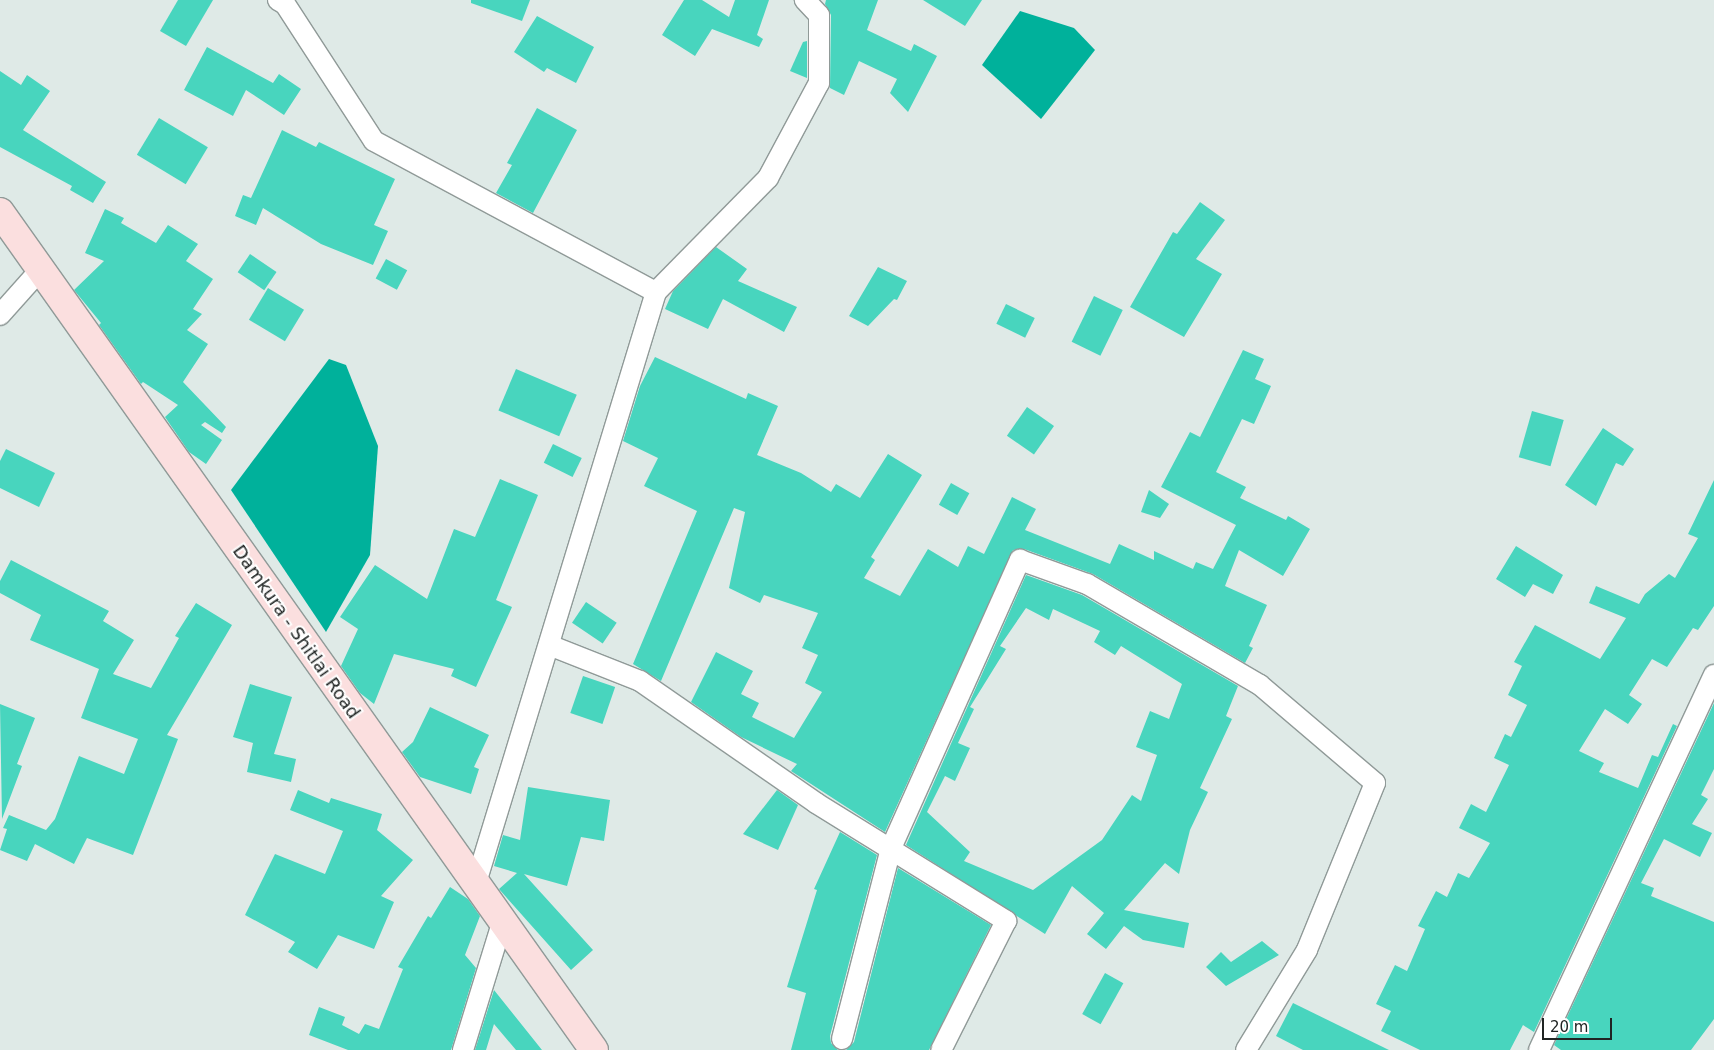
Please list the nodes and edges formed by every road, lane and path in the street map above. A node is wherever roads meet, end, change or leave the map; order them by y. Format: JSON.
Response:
{"nodes":[{"id":1,"x":278,"y":0,"type":"edge"},
{"id":2,"x":805,"y":0,"type":"edge"},
{"id":3,"x":0,"y":212,"type":"edge"},
{"id":4,"x":41,"y":269,"type":"junction"},
{"id":5,"x":656,"y":292,"type":"junction"},
{"id":6,"x":0,"y":315,"type":"edge"},
{"id":7,"x":549,"y":644,"type":"junction"},
{"id":8,"x":1714,"y":675,"type":"edge"},
{"id":9,"x":891,"y":848,"type":"junction"},
{"id":10,"x":475,"y":886,"type":"junction"},
{"id":11,"x":502,"y":923,"type":"junction"},
{"id":12,"x":842,"y":1039,"type":"dead end"},
{"id":13,"x":463,"y":1050,"type":"edge"},
{"id":14,"x":594,"y":1050,"type":"edge"},
{"id":15,"x":941,"y":1050,"type":"edge"},
{"id":16,"x":1246,"y":1050,"type":"edge"},
{"id":17,"x":1539,"y":1050,"type":"edge"}],
"edges":[{"from":1,"to":5,"type":"street"},
{"from":2,"to":5,"type":"street"},
{"from":3,"to":4,"type":"street","name":"Damkura - Shitlai Road"},
{"from":4,"to":6,"type":"street"},
{"from":4,"to":10,"type":"street","name":"Damkura - Shitlai Road"},
{"from":5,"to":7,"type":"street"},
{"from":7,"to":9,"type":"street"},
{"from":7,"to":10,"type":"street"},
{"from":8,"to":17,"type":"street"},
{"from":9,"to":12,"type":"street"},
{"from":9,"to":15,"type":"street"},
{"from":9,"to":16,"type":"street"},
{"from":10,"to":11,"type":"street","name":"Damkura - Shitlai Road"},
{"from":11,"to":13,"type":"street"},
{"from":11,"to":14,"type":"street","name":"Damkura - Shitlai Road"}]}
